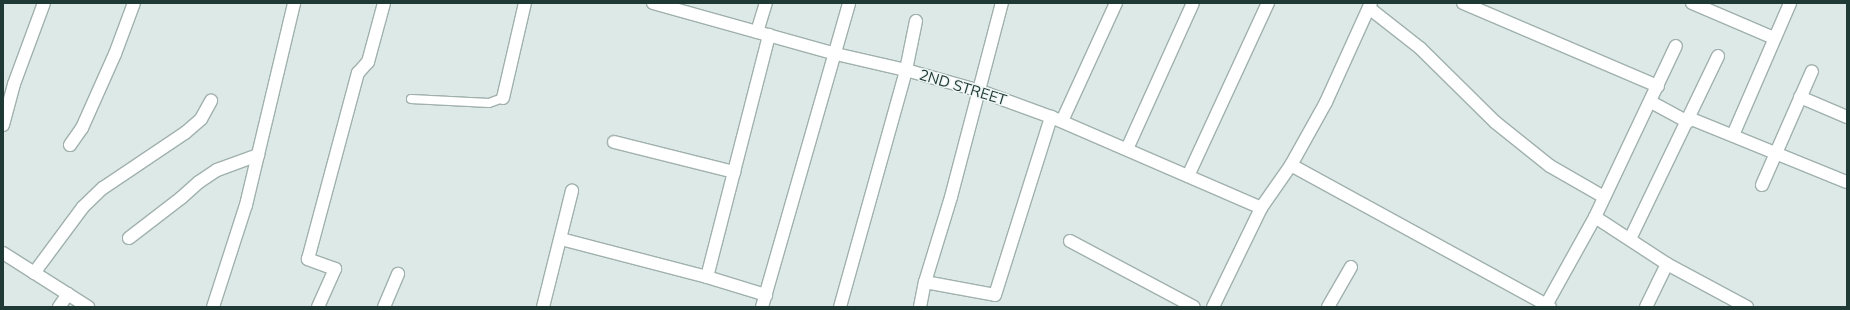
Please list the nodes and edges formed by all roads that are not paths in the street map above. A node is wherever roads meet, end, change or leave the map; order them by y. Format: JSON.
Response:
{"nodes":[{"id":1,"x":44,"y":3,"type":"edge"},
{"id":2,"x":134,"y":3,"type":"edge"},
{"id":3,"x":294,"y":3,"type":"edge"},
{"id":4,"x":384,"y":3,"type":"edge"},
{"id":5,"x":525,"y":3,"type":"edge"},
{"id":6,"x":653,"y":3,"type":"edge"},
{"id":7,"x":766,"y":3,"type":"edge"},
{"id":8,"x":849,"y":3,"type":"edge"},
{"id":9,"x":1002,"y":3,"type":"edge"},
{"id":10,"x":1116,"y":3,"type":"edge"},
{"id":11,"x":1193,"y":3,"type":"edge"},
{"id":12,"x":1268,"y":3,"type":"edge"},
{"id":13,"x":1463,"y":3,"type":"edge"},
{"id":14,"x":1692,"y":3,"type":"edge"},
{"id":15,"x":1790,"y":3,"type":"edge"},
{"id":16,"x":678,"y":6,"type":"edge"},
{"id":17,"x":1370,"y":6,"type":"edge"},
{"id":18,"x":916,"y":22,"type":"dead end"},
{"id":19,"x":757,"y":32,"type":"junction"},
{"id":20,"x":769,"y":35,"type":"junction"},
{"id":21,"x":1774,"y":38,"type":"junction"},
{"id":22,"x":1676,"y":46,"type":"dead end"},
{"id":23,"x":836,"y":54,"type":"junction"},
{"id":24,"x":1718,"y":56,"type":"dead end"},
{"id":25,"x":906,"y":70,"type":"junction"},
{"id":26,"x":1812,"y":71,"type":"dead end"},
{"id":27,"x":1658,"y":86,"type":"junction"},
{"id":28,"x":980,"y":91,"type":"junction"},
{"id":29,"x":1800,"y":97,"type":"junction"},
{"id":30,"x":503,"y":98,"type":"joint"},
{"id":31,"x":411,"y":99,"type":"dead end"},
{"id":32,"x":211,"y":101,"type":"dead end"},
{"id":33,"x":1650,"y":102,"type":"junction"},
{"id":34,"x":1847,"y":117,"type":"edge"},
{"id":35,"x":1057,"y":119,"type":"junction"},
{"id":36,"x":1688,"y":120,"type":"junction"},
{"id":37,"x":3,"y":125,"type":"edge"},
{"id":38,"x":1733,"y":135,"type":"junction"},
{"id":39,"x":614,"y":142,"type":"dead end"},
{"id":40,"x":70,"y":145,"type":"dead end"},
{"id":41,"x":1127,"y":149,"type":"junction"},
{"id":42,"x":1776,"y":153,"type":"junction"},
{"id":43,"x":258,"y":154,"type":"junction"},
{"id":44,"x":1291,"y":165,"type":"junction"},
{"id":45,"x":734,"y":172,"type":"junction"},
{"id":46,"x":1188,"y":176,"type":"junction"},
{"id":47,"x":1847,"y":182,"type":"edge"},
{"id":48,"x":1762,"y":185,"type":"dead end"},
{"id":49,"x":572,"y":191,"type":"dead end"},
{"id":50,"x":1604,"y":197,"type":"junction"},
{"id":51,"x":1261,"y":208,"type":"junction"},
{"id":52,"x":1595,"y":217,"type":"junction"},
{"id":53,"x":128,"y":238,"type":"dead end"},
{"id":54,"x":561,"y":239,"type":"junction"},
{"id":55,"x":1630,"y":240,"type":"junction"},
{"id":56,"x":1070,"y":241,"type":"dead end"},
{"id":57,"x":3,"y":253,"type":"edge"},
{"id":58,"x":1667,"y":264,"type":"junction"},
{"id":59,"x":1351,"y":267,"type":"dead end"},
{"id":60,"x":34,"y":273,"type":"junction"},
{"id":61,"x":398,"y":274,"type":"dead end"},
{"id":62,"x":707,"y":277,"type":"junction"},
{"id":63,"x":925,"y":282,"type":"junction"},
{"id":64,"x":68,"y":294,"type":"junction"},
{"id":65,"x":766,"y":295,"type":"junction"},
{"id":66,"x":1547,"y":306,"type":"edge"},
{"id":67,"x":59,"y":307,"type":"edge"},
{"id":68,"x":88,"y":307,"type":"edge"},
{"id":69,"x":213,"y":307,"type":"edge"},
{"id":70,"x":318,"y":307,"type":"edge"},
{"id":71,"x":384,"y":307,"type":"edge"},
{"id":72,"x":543,"y":307,"type":"edge"},
{"id":73,"x":762,"y":307,"type":"edge"},
{"id":74,"x":840,"y":307,"type":"edge"},
{"id":75,"x":920,"y":307,"type":"edge"},
{"id":76,"x":1194,"y":307,"type":"edge"},
{"id":77,"x":1213,"y":307,"type":"edge"},
{"id":78,"x":1328,"y":307,"type":"edge"},
{"id":79,"x":1646,"y":307,"type":"edge"},
{"id":80,"x":1747,"y":307,"type":"edge"}],
"edges":[{"from":1,"to":37,"type":"street"},
{"from":2,"to":40,"type":"street"},
{"from":3,"to":43,"type":"street"},
{"from":4,"to":70,"type":"street"},
{"from":5,"to":30,"type":"street"},
{"from":6,"to":16,"type":"street","name":"2ND STREET"},
{"from":7,"to":19,"type":"street"},
{"from":8,"to":23,"type":"street"},
{"from":9,"to":28,"type":"street"},
{"from":10,"to":35,"type":"street"},
{"from":11,"to":41,"type":"street"},
{"from":12,"to":46,"type":"street"},
{"from":13,"to":27,"type":"street"},
{"from":14,"to":21,"type":"street"},
{"from":15,"to":21,"type":"street"},
{"from":16,"to":19,"type":"street","name":"2ND STREET"},
{"from":17,"to":44,"type":"street"},
{"from":17,"to":50,"type":"street"},
{"from":18,"to":25,"type":"street"},
{"from":19,"to":20,"type":"street","name":"2ND STREET"},
{"from":20,"to":23,"type":"street","name":"2ND STREET"},
{"from":20,"to":45,"type":"street"},
{"from":21,"to":38,"type":"street"},
{"from":22,"to":27,"type":"street"},
{"from":23,"to":25,"type":"street","name":"2ND STREET"},
{"from":23,"to":65,"type":"street"},
{"from":24,"to":36,"type":"street"},
{"from":25,"to":28,"type":"street","name":"2ND STREET"},
{"from":25,"to":74,"type":"street"},
{"from":26,"to":29,"type":"street"},
{"from":27,"to":33,"type":"street"},
{"from":28,"to":35,"type":"street","name":"2ND STREET"},
{"from":28,"to":63,"type":"street"},
{"from":29,"to":34,"type":"street"},
{"from":29,"to":42,"type":"street"},
{"from":30,"to":31,"type":"lane"},
{"from":32,"to":60,"type":"street"},
{"from":33,"to":36,"type":"street"},
{"from":33,"to":50,"type":"street"},
{"from":35,"to":41,"type":"street","name":"2ND STREET"},
{"from":35,"to":63,"type":"street"},
{"from":36,"to":38,"type":"street"},
{"from":36,"to":55,"type":"street"},
{"from":38,"to":42,"type":"street"},
{"from":39,"to":45,"type":"street"},
{"from":41,"to":46,"type":"street","name":"2ND STREET"},
{"from":42,"to":47,"type":"street"},
{"from":42,"to":48,"type":"street"},
{"from":43,"to":53,"type":"street"},
{"from":43,"to":69,"type":"street"},
{"from":44,"to":51,"type":"street"},
{"from":44,"to":66,"type":"street"},
{"from":45,"to":62,"type":"street"},
{"from":46,"to":51,"type":"street","name":"2ND STREET"},
{"from":49,"to":54,"type":"street"},
{"from":50,"to":52,"type":"street"},
{"from":51,"to":77,"type":"street"},
{"from":52,"to":55,"type":"street"},
{"from":52,"to":66,"type":"street"},
{"from":54,"to":62,"type":"street"},
{"from":54,"to":72,"type":"street"},
{"from":55,"to":58,"type":"street"},
{"from":56,"to":76,"type":"street"},
{"from":57,"to":60,"type":"street"},
{"from":58,"to":79,"type":"street"},
{"from":58,"to":80,"type":"street"},
{"from":59,"to":78,"type":"street"},
{"from":60,"to":64,"type":"street"},
{"from":61,"to":71,"type":"street"},
{"from":62,"to":65,"type":"street"},
{"from":63,"to":75,"type":"street"},
{"from":64,"to":67,"type":"street"},
{"from":64,"to":68,"type":"street"},
{"from":65,"to":73,"type":"street"}]}
